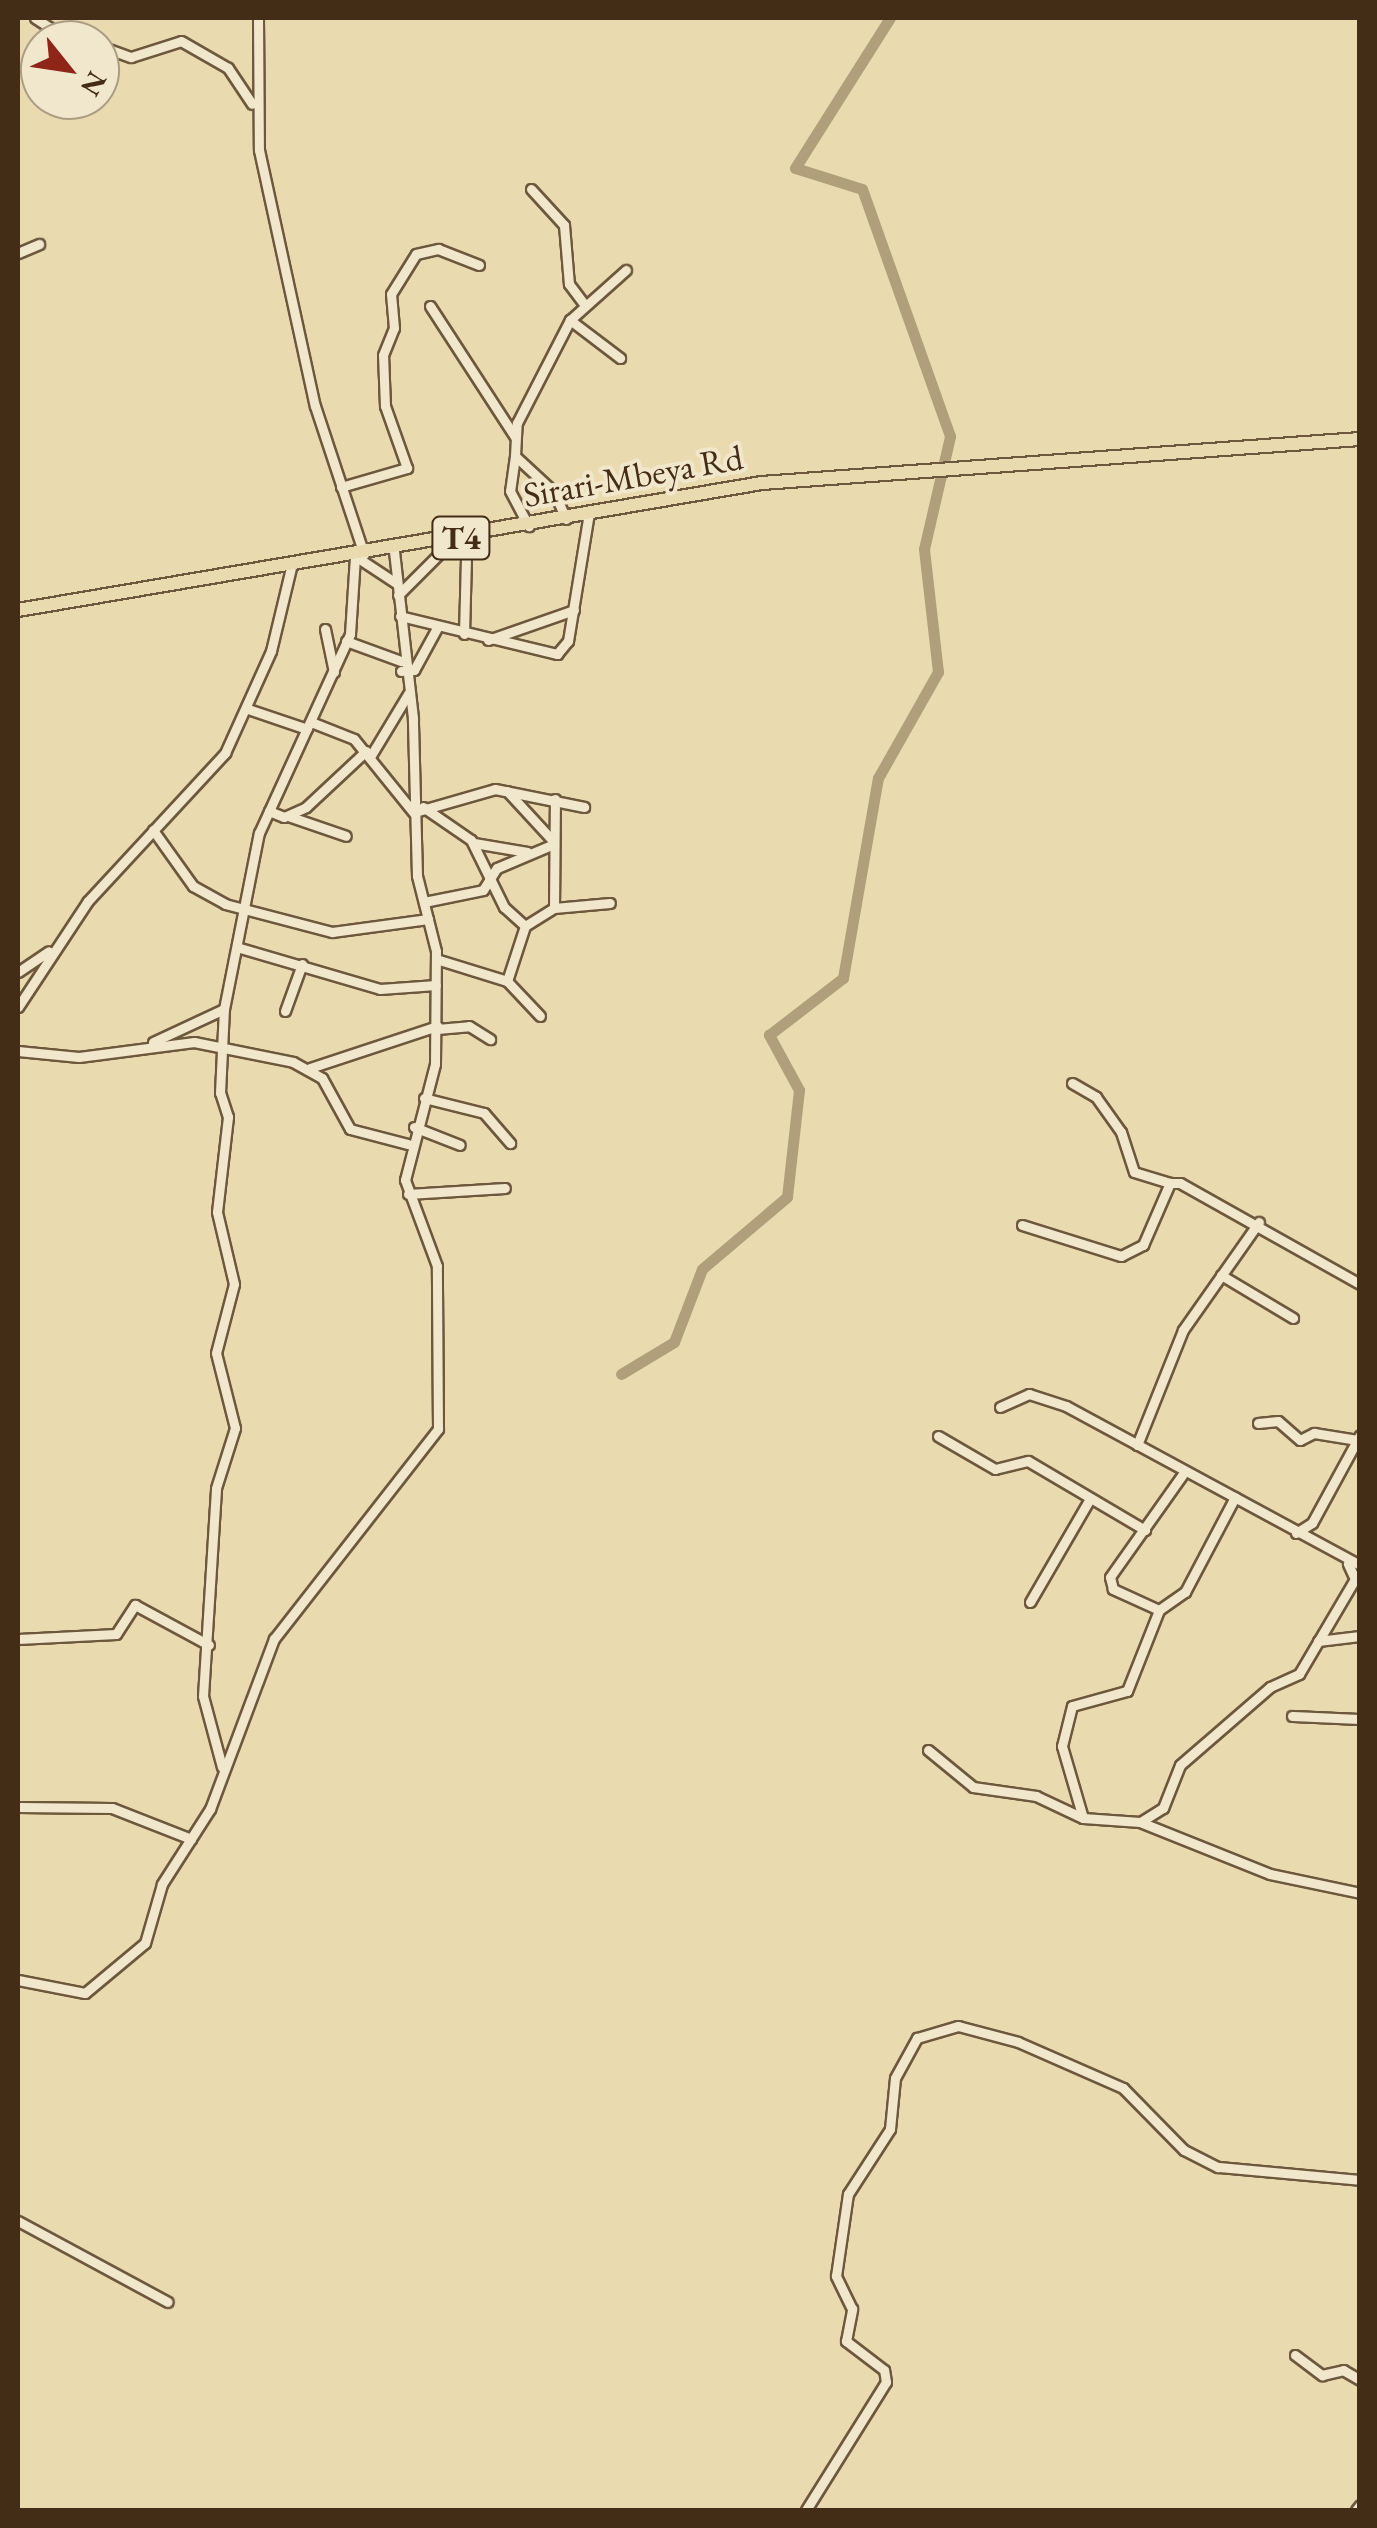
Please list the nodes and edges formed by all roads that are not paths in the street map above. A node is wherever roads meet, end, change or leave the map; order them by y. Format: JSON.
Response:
{"nodes":[{"id":1,"x":258,"y":18,"type":"edge"},
{"id":2,"x":120,"y":53,"type":"edge"},
{"id":3,"x":252,"y":104,"type":"junction"},
{"id":4,"x":531,"y":189,"type":"dead end"},
{"id":5,"x":38,"y":244,"type":"dead end"},
{"id":6,"x":18,"y":253,"type":"edge"},
{"id":7,"x":479,"y":266,"type":"dead end"},
{"id":8,"x":626,"y":270,"type":"dead end"},
{"id":9,"x":584,"y":304,"type":"junction"},
{"id":10,"x":430,"y":306,"type":"dead end"},
{"id":11,"x":570,"y":320,"type":"junction"},
{"id":12,"x":620,"y":358,"type":"dead end"},
{"id":13,"x":514,"y":437,"type":"junction"},
{"id":14,"x":1360,"y":439,"type":"edge"},
{"id":15,"x":515,"y":456,"type":"junction"},
{"id":16,"x":341,"y":487,"type":"junction"},
{"id":17,"x":589,"y":513,"type":"junction"},
{"id":18,"x":566,"y":519,"type":"junction"},
{"id":19,"x":529,"y":526,"type":"junction"},
{"id":20,"x":478,"y":536,"type":"junction"},
{"id":21,"x":454,"y":539,"type":"junction"},
{"id":22,"x":394,"y":550,"type":"junction"},
{"id":23,"x":360,"y":555,"type":"junction"},
{"id":24,"x":291,"y":568,"type":"junction"},
{"id":25,"x":396,"y":583,"type":"junction"},
{"id":26,"x":398,"y":594,"type":"junction"},
{"id":27,"x":18,"y":610,"type":"edge"},
{"id":28,"x":574,"y":610,"type":"junction"},
{"id":29,"x":400,"y":616,"type":"junction"},
{"id":30,"x":438,"y":626,"type":"junction"},
{"id":31,"x":325,"y":629,"type":"dead end"},
{"id":32,"x":464,"y":634,"type":"junction"},
{"id":33,"x":488,"y":640,"type":"junction"},
{"id":34,"x":346,"y":642,"type":"junction"},
{"id":35,"x":401,"y":666,"type":"junction"},
{"id":36,"x":334,"y":672,"type":"junction"},
{"id":37,"x":408,"y":694,"type":"junction"},
{"id":38,"x":248,"y":709,"type":"junction"},
{"id":39,"x":309,"y":726,"type":"junction"},
{"id":40,"x":368,"y":754,"type":"junction"},
{"id":41,"x":505,"y":790,"type":"junction"},
{"id":42,"x":556,"y":799,"type":"junction"},
{"id":43,"x":306,"y":807,"type":"junction"},
{"id":44,"x":584,"y":808,"type":"dead end"},
{"id":45,"x":269,"y":811,"type":"junction"},
{"id":46,"x":418,"y":811,"type":"junction"},
{"id":47,"x":288,"y":816,"type":"junction"},
{"id":48,"x":320,"y":826,"type":"junction"},
{"id":49,"x":153,"y":830,"type":"junction"},
{"id":50,"x":346,"y":836,"type":"dead end"},
{"id":51,"x":474,"y":843,"type":"junction"},
{"id":52,"x":554,"y":843,"type":"junction"},
{"id":53,"x":527,"y":852,"type":"junction"},
{"id":54,"x":492,"y":884,"type":"junction"},
{"id":55,"x":424,"y":902,"type":"junction"},
{"id":56,"x":610,"y":903,"type":"dead end"},
{"id":57,"x":245,"y":908,"type":"junction"},
{"id":58,"x":554,"y":908,"type":"junction"},
{"id":59,"x":428,"y":919,"type":"junction"},
{"id":60,"x":525,"y":926,"type":"junction"},
{"id":61,"x":60,"y":944,"type":"junction"},
{"id":62,"x":240,"y":948,"type":"junction"},
{"id":63,"x":436,"y":960,"type":"junction"},
{"id":64,"x":302,"y":964,"type":"junction"},
{"id":65,"x":18,"y":972,"type":"edge"},
{"id":66,"x":507,"y":981,"type":"junction"},
{"id":67,"x":436,"y":985,"type":"junction"},
{"id":68,"x":18,"y":1007,"type":"edge"},
{"id":69,"x":224,"y":1009,"type":"junction"},
{"id":70,"x":285,"y":1011,"type":"dead end"},
{"id":71,"x":540,"y":1016,"type":"dead end"},
{"id":72,"x":437,"y":1028,"type":"junction"},
{"id":73,"x":490,"y":1039,"type":"dead end"},
{"id":74,"x":150,"y":1044,"type":"junction"},
{"id":75,"x":222,"y":1046,"type":"junction"},
{"id":76,"x":18,"y":1052,"type":"edge"},
{"id":77,"x":310,"y":1068,"type":"junction"},
{"id":78,"x":1072,"y":1083,"type":"dead end"},
{"id":79,"x":424,"y":1098,"type":"junction"},
{"id":80,"x":414,"y":1127,"type":"junction"},
{"id":81,"x":510,"y":1143,"type":"dead end"},
{"id":82,"x":408,"y":1144,"type":"junction"},
{"id":83,"x":460,"y":1145,"type":"dead end"},
{"id":84,"x":1170,"y":1183,"type":"junction"},
{"id":85,"x":505,"y":1188,"type":"dead end"},
{"id":86,"x":408,"y":1194,"type":"junction"},
{"id":87,"x":1259,"y":1222,"type":"junction"},
{"id":88,"x":1022,"y":1225,"type":"dead end"},
{"id":89,"x":1221,"y":1274,"type":"junction"},
{"id":90,"x":1360,"y":1284,"type":"edge"},
{"id":91,"x":1293,"y":1318,"type":"dead end"},
{"id":92,"x":1000,"y":1407,"type":"dead end"},
{"id":93,"x":1258,"y":1423,"type":"dead end"},
{"id":94,"x":938,"y":1436,"type":"dead end"},
{"id":95,"x":1358,"y":1438,"type":"edge"},
{"id":96,"x":1137,"y":1445,"type":"junction"},
{"id":97,"x":1183,"y":1474,"type":"junction"},
{"id":98,"x":1235,"y":1497,"type":"junction"},
{"id":99,"x":1088,"y":1502,"type":"junction"},
{"id":100,"x":1312,"y":1523,"type":"junction"},
{"id":101,"x":1145,"y":1530,"type":"junction"},
{"id":102,"x":1296,"y":1533,"type":"junction"},
{"id":103,"x":1314,"y":1544,"type":"junction"},
{"id":104,"x":1347,"y":1563,"type":"junction"},
{"id":105,"x":1360,"y":1565,"type":"edge"},
{"id":106,"x":1030,"y":1602,"type":"dead end"},
{"id":107,"x":1158,"y":1610,"type":"junction"},
{"id":108,"x":1360,"y":1636,"type":"edge"},
{"id":109,"x":18,"y":1639,"type":"edge"},
{"id":110,"x":1318,"y":1642,"type":"junction"},
{"id":111,"x":208,"y":1645,"type":"junction"},
{"id":112,"x":1292,"y":1716,"type":"dead end"},
{"id":113,"x":1360,"y":1719,"type":"edge"},
{"id":114,"x":928,"y":1750,"type":"dead end"},
{"id":115,"x":222,"y":1768,"type":"junction"},
{"id":116,"x":18,"y":1807,"type":"edge"},
{"id":117,"x":1083,"y":1818,"type":"junction"},
{"id":118,"x":1140,"y":1822,"type":"junction"},
{"id":119,"x":191,"y":1838,"type":"junction"},
{"id":120,"x":1360,"y":1880,"type":"edge"},
{"id":121,"x":1356,"y":1892,"type":"edge"},
{"id":122,"x":18,"y":1980,"type":"edge"},
{"id":123,"x":1360,"y":2180,"type":"edge"},
{"id":124,"x":18,"y":2221,"type":"edge"},
{"id":125,"x":168,"y":2302,"type":"dead end"},
{"id":126,"x":1296,"y":2355,"type":"dead end"},
{"id":127,"x":1360,"y":2380,"type":"edge"},
{"id":128,"x":806,"y":2510,"type":"edge"}],
"edges":[{"from":1,"to":3,"type":"street"},
{"from":2,"to":3,"type":"street"},
{"from":3,"to":16,"type":"street"},
{"from":4,"to":9,"type":"street"},
{"from":5,"to":6,"type":"street"},
{"from":7,"to":16,"type":"street"},
{"from":8,"to":9,"type":"street"},
{"from":9,"to":11,"type":"street"},
{"from":10,"to":13,"type":"street"},
{"from":11,"to":12,"type":"street"},
{"from":11,"to":13,"type":"street"},
{"from":13,"to":15,"type":"street"},
{"from":14,"to":17,"type":"highway","name":"Sirari-Mbeya Rd","number":"T4"},
{"from":15,"to":18,"type":"street"},
{"from":15,"to":19,"type":"street"},
{"from":16,"to":23,"type":"street"},
{"from":17,"to":18,"type":"highway","name":"Sirari-Mbeya Rd","number":"T4"},
{"from":17,"to":28,"type":"street"},
{"from":18,"to":19,"type":"highway","name":"Sirari-Mbeya Rd","number":"T4"},
{"from":19,"to":20,"type":"highway","name":"Sirari-Mbeya Rd","number":"T4"},
{"from":20,"to":21,"type":"highway","name":"Sirari-Mbeya Rd","number":"T4"},
{"from":20,"to":32,"type":"street"},
{"from":21,"to":22,"type":"highway","name":"Sirari-Mbeya Rd","number":"T4"},
{"from":21,"to":26,"type":"street"},
{"from":22,"to":23,"type":"highway","name":"Sirari-Mbeya Rd","number":"T4"},
{"from":22,"to":25,"type":"street"},
{"from":23,"to":24,"type":"highway","name":"Sirari-Mbeya Rd","number":"T4"},
{"from":23,"to":25,"type":"street"},
{"from":23,"to":34,"type":"street"},
{"from":24,"to":27,"type":"highway","name":"Sirari-Mbeya Rd","number":"T4"},
{"from":24,"to":38,"type":"street"},
{"from":25,"to":26,"type":"street"},
{"from":26,"to":29,"type":"street"},
{"from":28,"to":33,"type":"street"},
{"from":28,"to":33,"type":"street"},
{"from":29,"to":30,"type":"street"},
{"from":29,"to":35,"type":"street"},
{"from":30,"to":32,"type":"street"},
{"from":30,"to":35,"type":"street"},
{"from":31,"to":36,"type":"street"},
{"from":32,"to":33,"type":"street"},
{"from":34,"to":35,"type":"street"},
{"from":34,"to":36,"type":"street"},
{"from":35,"to":37,"type":"street"},
{"from":36,"to":39,"type":"street"},
{"from":37,"to":40,"type":"street"},
{"from":37,"to":46,"type":"street"},
{"from":38,"to":39,"type":"street"},
{"from":38,"to":49,"type":"street"},
{"from":39,"to":40,"type":"street"},
{"from":39,"to":45,"type":"street"},
{"from":40,"to":43,"type":"street"},
{"from":40,"to":46,"type":"street"},
{"from":41,"to":42,"type":"street"},
{"from":41,"to":46,"type":"street"},
{"from":41,"to":52,"type":"street"},
{"from":42,"to":44,"type":"street"},
{"from":42,"to":52,"type":"street"},
{"from":43,"to":47,"type":"street"},
{"from":43,"to":48,"type":"street"},
{"from":45,"to":47,"type":"street"},
{"from":45,"to":57,"type":"street"},
{"from":46,"to":51,"type":"street"},
{"from":46,"to":55,"type":"street"},
{"from":47,"to":48,"type":"street"},
{"from":48,"to":50,"type":"street"},
{"from":49,"to":57,"type":"street"},
{"from":49,"to":61,"type":"street"},
{"from":51,"to":53,"type":"street"},
{"from":51,"to":54,"type":"street"},
{"from":52,"to":53,"type":"street"},
{"from":52,"to":58,"type":"street"},
{"from":53,"to":54,"type":"street"},
{"from":54,"to":55,"type":"street"},
{"from":54,"to":60,"type":"street"},
{"from":55,"to":59,"type":"street"},
{"from":56,"to":58,"type":"street"},
{"from":57,"to":59,"type":"street"},
{"from":57,"to":62,"type":"street"},
{"from":58,"to":60,"type":"street"},
{"from":59,"to":63,"type":"street"},
{"from":60,"to":66,"type":"street"},
{"from":61,"to":65,"type":"street"},
{"from":61,"to":68,"type":"street"},
{"from":62,"to":64,"type":"street"},
{"from":62,"to":69,"type":"street"},
{"from":63,"to":66,"type":"street"},
{"from":63,"to":67,"type":"street"},
{"from":64,"to":67,"type":"street"},
{"from":64,"to":70,"type":"street"},
{"from":66,"to":71,"type":"street"},
{"from":67,"to":72,"type":"street"},
{"from":69,"to":74,"type":"street"},
{"from":69,"to":75,"type":"street"},
{"from":72,"to":73,"type":"street"},
{"from":72,"to":77,"type":"street"},
{"from":72,"to":79,"type":"street"},
{"from":74,"to":75,"type":"street"},
{"from":74,"to":76,"type":"street"},
{"from":75,"to":77,"type":"street"},
{"from":75,"to":111,"type":"street"},
{"from":77,"to":82,"type":"street"},
{"from":78,"to":84,"type":"street"},
{"from":79,"to":80,"type":"street"},
{"from":79,"to":81,"type":"street"},
{"from":80,"to":82,"type":"street"},
{"from":80,"to":83,"type":"street"},
{"from":82,"to":86,"type":"street"},
{"from":84,"to":87,"type":"street"},
{"from":84,"to":88,"type":"street"},
{"from":85,"to":86,"type":"street"},
{"from":86,"to":115,"type":"street"},
{"from":87,"to":89,"type":"street"},
{"from":87,"to":90,"type":"street"},
{"from":89,"to":91,"type":"street"},
{"from":89,"to":96,"type":"street"},
{"from":92,"to":96,"type":"street"},
{"from":93,"to":95,"type":"street"},
{"from":94,"to":99,"type":"street"},
{"from":95,"to":100,"type":"street"},
{"from":96,"to":97,"type":"street"},
{"from":97,"to":98,"type":"street"},
{"from":97,"to":101,"type":"street"},
{"from":98,"to":102,"type":"street"},
{"from":98,"to":107,"type":"street"},
{"from":99,"to":101,"type":"street"},
{"from":99,"to":106,"type":"street"},
{"from":100,"to":102,"type":"street"},
{"from":100,"to":103,"type":"street"},
{"from":101,"to":107,"type":"street"},
{"from":102,"to":103,"type":"street"},
{"from":103,"to":104,"type":"street"},
{"from":104,"to":105,"type":"street"},
{"from":104,"to":110,"type":"street"},
{"from":107,"to":117,"type":"street"},
{"from":108,"to":110,"type":"street"},
{"from":109,"to":111,"type":"street"},
{"from":110,"to":118,"type":"street"},
{"from":111,"to":115,"type":"street"},
{"from":112,"to":113,"type":"street"},
{"from":114,"to":117,"type":"street"},
{"from":115,"to":119,"type":"street"},
{"from":116,"to":119,"type":"street"},
{"from":117,"to":118,"type":"street"},
{"from":118,"to":121,"type":"street"},
{"from":119,"to":122,"type":"street"},
{"from":120,"to":121,"type":"street"},
{"from":123,"to":128,"type":"street"},
{"from":124,"to":125,"type":"street"},
{"from":126,"to":127,"type":"street"}]}
